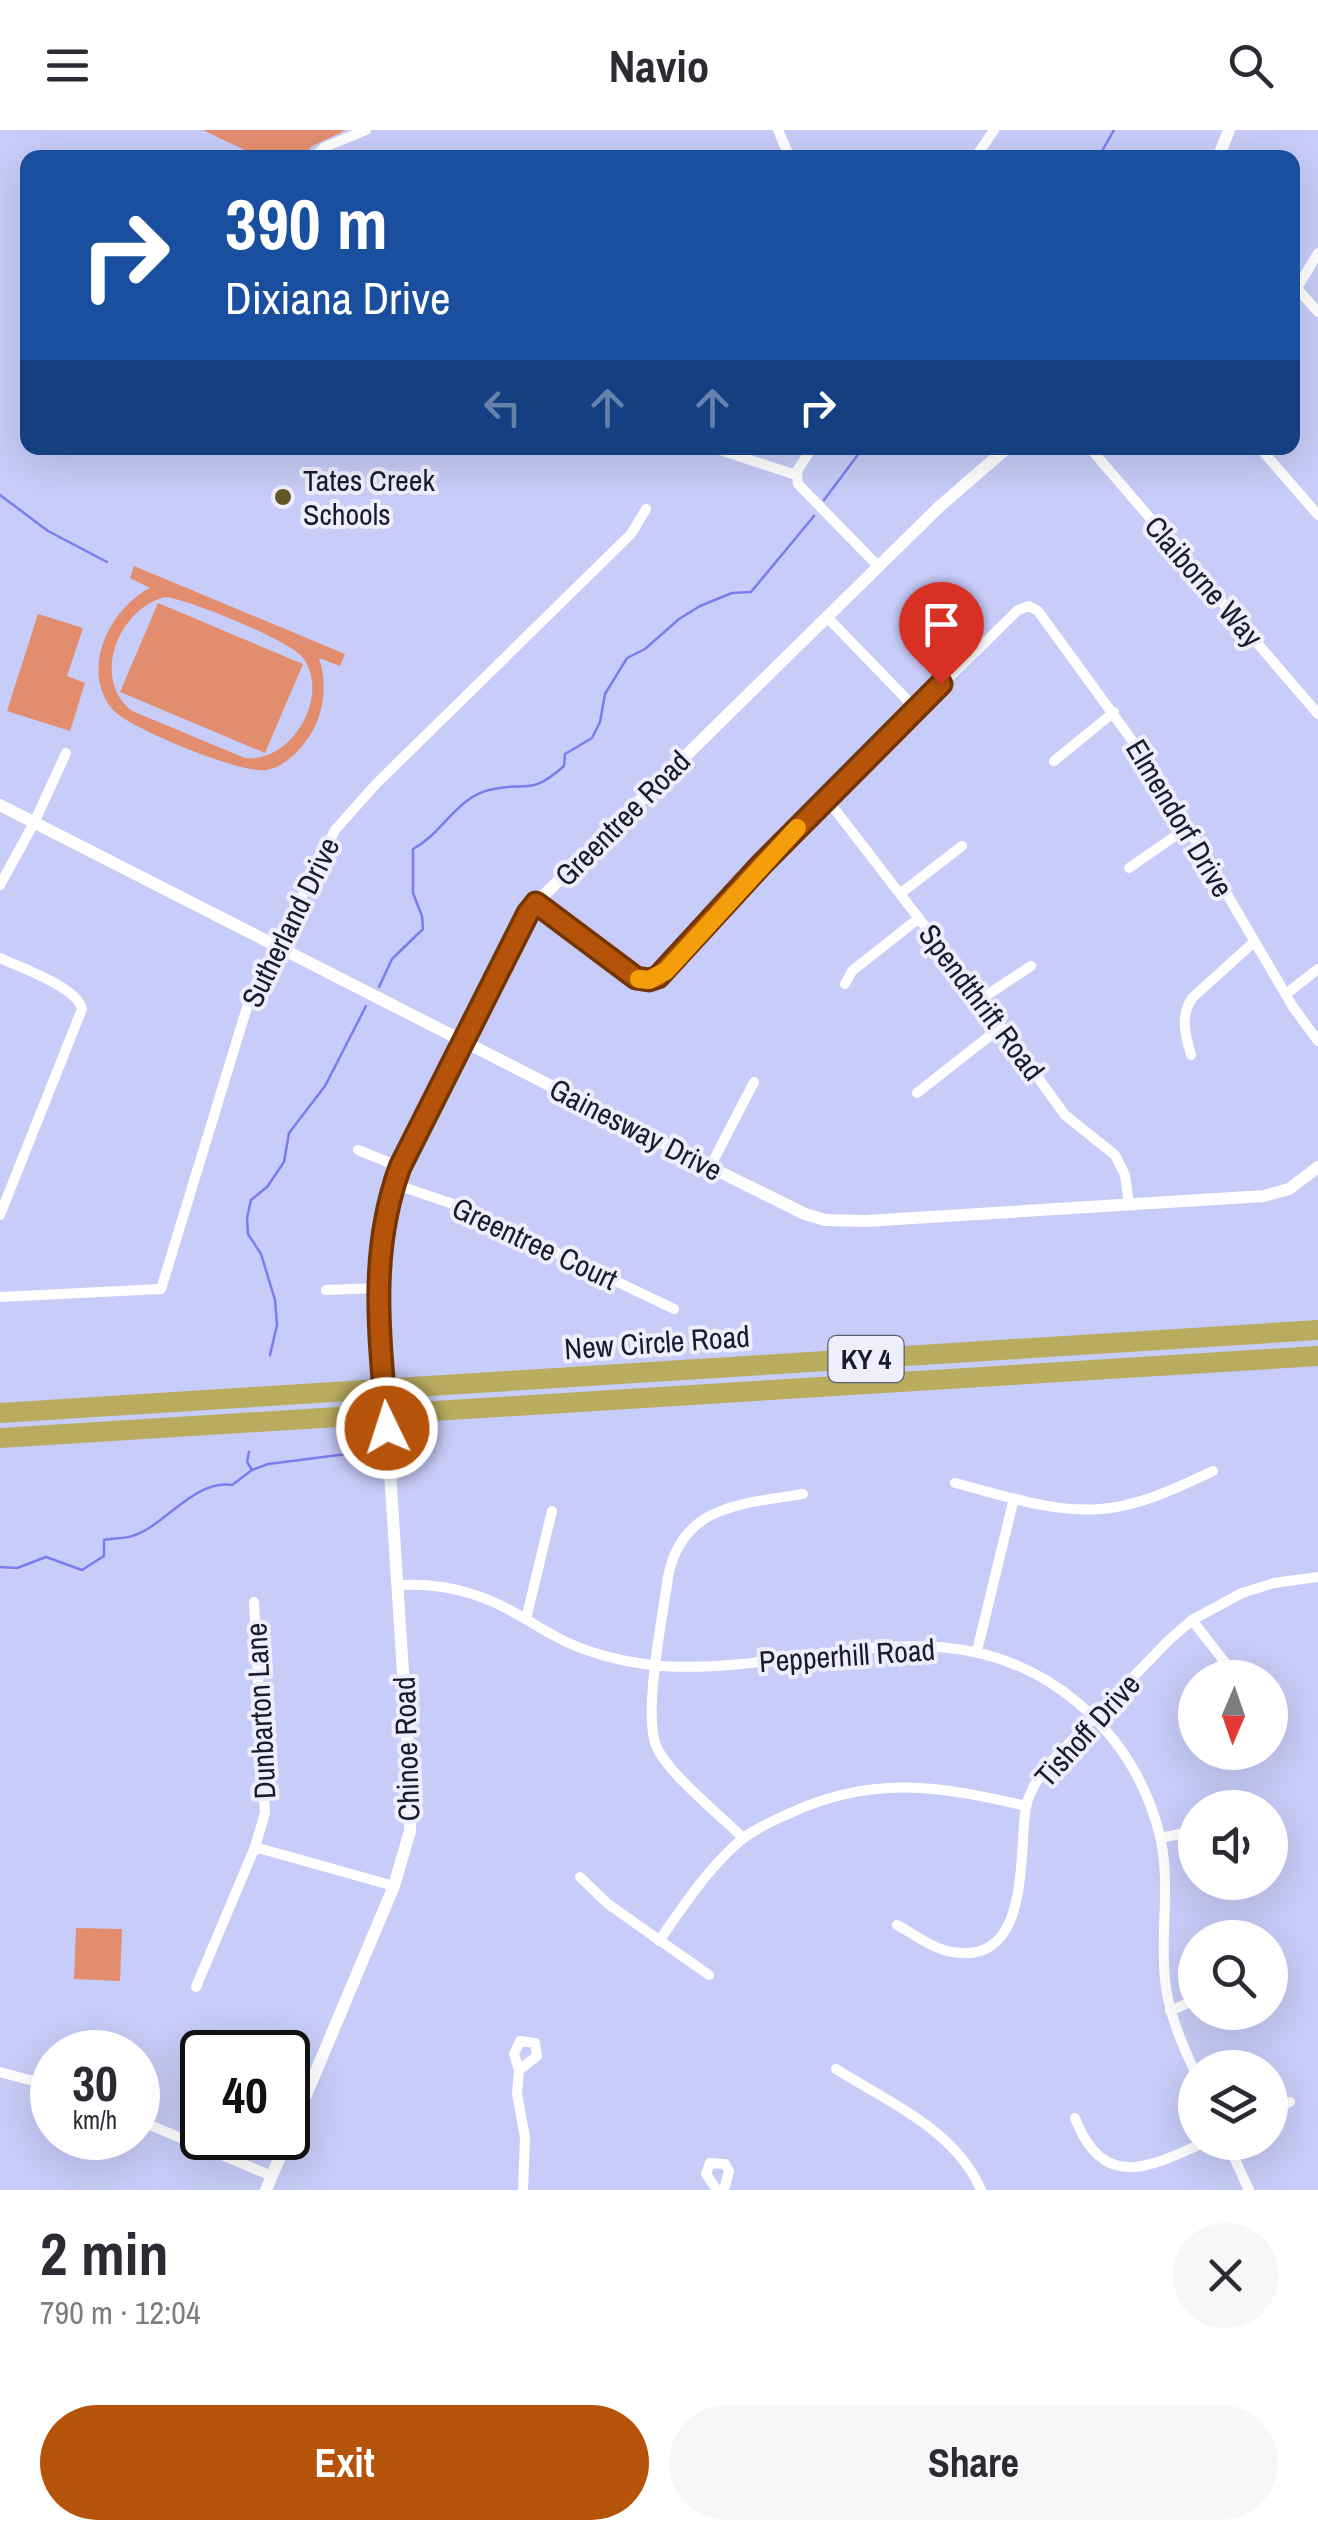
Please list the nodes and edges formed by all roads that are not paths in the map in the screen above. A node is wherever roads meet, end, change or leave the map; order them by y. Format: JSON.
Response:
{"nodes":[{"id":1,"x":366,"y":130,"type":"edge"},
{"id":2,"x":321,"y":150,"type":"edge"},
{"id":3,"x":1318,"y":254,"type":"edge"},
{"id":4,"x":1300,"y":277,"type":"edge"},
{"id":5,"x":1300,"y":292,"type":"edge"},
{"id":6,"x":1318,"y":312,"type":"edge"},
{"id":7,"x":735,"y":455,"type":"edge"},
{"id":8,"x":808,"y":455,"type":"edge"},
{"id":9,"x":999,"y":455,"type":"edge"},
{"id":10,"x":1096,"y":455,"type":"edge"},
{"id":11,"x":1266,"y":455,"type":"edge"},
{"id":12,"x":796,"y":475,"type":"junction"},
{"id":13,"x":646,"y":508,"type":"dead end"},
{"id":14,"x":1318,"y":516,"type":"edge"},
{"id":15,"x":878,"y":566,"type":"junction"},
{"id":16,"x":827,"y":616,"type":"junction"},
{"id":17,"x":916,"y":709,"type":"junction"},
{"id":18,"x":1114,"y":712,"type":"junction"},
{"id":19,"x":1318,"y":714,"type":"edge"},
{"id":20,"x":66,"y":752,"type":"dead end"},
{"id":21,"x":1054,"y":761,"type":"dead end"},
{"id":22,"x":826,"y":798,"type":"junction"},
{"id":23,"x":0,"y":806,"type":"edge"},
{"id":24,"x":34,"y":823,"type":"junction"},
{"id":25,"x":1188,"y":826,"type":"junction"},
{"id":26,"x":962,"y":846,"type":"dead end"},
{"id":27,"x":1129,"y":868,"type":"dead end"},
{"id":28,"x":0,"y":885,"type":"edge"},
{"id":29,"x":901,"y":894,"type":"junction"},
{"id":30,"x":536,"y":903,"type":"junction"},
{"id":31,"x":919,"y":918,"type":"junction"},
{"id":32,"x":1254,"y":942,"type":"junction"},
{"id":33,"x":275,"y":945,"type":"junction"},
{"id":34,"x":0,"y":958,"type":"edge"},
{"id":35,"x":1031,"y":966,"type":"dead end"},
{"id":36,"x":1318,"y":969,"type":"edge"},
{"id":37,"x":845,"y":984,"type":"dead end"},
{"id":38,"x":1286,"y":994,"type":"junction"},
{"id":39,"x":981,"y":999,"type":"junction"},
{"id":40,"x":1001,"y":1028,"type":"junction"},
{"id":41,"x":463,"y":1041,"type":"junction"},
{"id":42,"x":1318,"y":1041,"type":"edge"},
{"id":43,"x":1191,"y":1055,"type":"dead end"},
{"id":44,"x":754,"y":1082,"type":"dead end"},
{"id":45,"x":917,"y":1093,"type":"dead end"},
{"id":46,"x":358,"y":1150,"type":"dead end"},
{"id":47,"x":1318,"y":1166,"type":"edge"},
{"id":48,"x":400,"y":1167,"type":"junction"},
{"id":49,"x":710,"y":1167,"type":"junction"},
{"id":50,"x":394,"y":1184,"type":"junction"},
{"id":51,"x":1128,"y":1204,"type":"junction"},
{"id":52,"x":0,"y":1215,"type":"edge"},
{"id":53,"x":378,"y":1288,"type":"junction"},
{"id":54,"x":326,"y":1290,"type":"dead end"},
{"id":55,"x":0,"y":1297,"type":"edge"},
{"id":56,"x":674,"y":1309,"type":"dead end"},
{"id":57,"x":1318,"y":1330,"type":"edge"},
{"id":58,"x":1318,"y":1356,"type":"edge"},
{"id":59,"x":385,"y":1400,"type":"joint"},
{"id":60,"x":0,"y":1413,"type":"edge"},
{"id":61,"x":0,"y":1438,"type":"edge"},
{"id":62,"x":1213,"y":1471,"type":"dead end"},
{"id":63,"x":954,"y":1484,"type":"dead end"},
{"id":64,"x":804,"y":1494,"type":"dead end"},
{"id":65,"x":1014,"y":1498,"type":"junction"},
{"id":66,"x":552,"y":1511,"type":"dead end"},
{"id":67,"x":1318,"y":1577,"type":"edge"},
{"id":68,"x":398,"y":1584,"type":"junction"},
{"id":69,"x":254,"y":1602,"type":"dead end"},
{"id":70,"x":526,"y":1618,"type":"junction"},
{"id":71,"x":1192,"y":1620,"type":"junction"},
{"id":72,"x":977,"y":1652,"type":"junction"},
{"id":73,"x":1222,"y":1660,"type":"edge"},
{"id":74,"x":657,"y":1666,"type":"junction"},
{"id":75,"x":1096,"y":1718,"type":"junction"},
{"id":76,"x":1026,"y":1806,"type":"junction"},
{"id":77,"x":1178,"y":1834,"type":"edge"},
{"id":78,"x":743,"y":1838,"type":"junction"},
{"id":79,"x":1160,"y":1838,"type":"junction"},
{"id":80,"x":255,"y":1847,"type":"junction"},
{"id":81,"x":580,"y":1878,"type":"dead end"},
{"id":82,"x":394,"y":1886,"type":"junction"},
{"id":83,"x":897,"y":1925,"type":"dead end"},
{"id":84,"x":659,"y":1940,"type":"junction"},
{"id":85,"x":709,"y":1976,"type":"dead end"},
{"id":86,"x":196,"y":1987,"type":"dead end"},
{"id":87,"x":1178,"y":2007,"type":"edge"},
{"id":88,"x":1170,"y":2011,"type":"junction"},
{"id":89,"x":1186,"y":2050,"type":"edge"},
{"id":90,"x":836,"y":2069,"type":"dead end"},
{"id":91,"x":519,"y":2070,"type":"dead end"},
{"id":92,"x":0,"y":2072,"type":"edge"},
{"id":93,"x":30,"y":2080,"type":"edge"},
{"id":94,"x":1075,"y":2118,"type":"dead end"},
{"id":95,"x":160,"y":2131,"type":"edge"},
{"id":96,"x":1178,"y":2155,"type":"edge"},
{"id":97,"x":1235,"y":2160,"type":"edge"},
{"id":98,"x":269,"y":2183,"type":"edge"},
{"id":99,"x":523,"y":2190,"type":"edge"},
{"id":100,"x":982,"y":2190,"type":"edge"},
{"id":101,"x":1249,"y":2190,"type":"edge"}],
"edges":[{"from":1,"to":2,"type":"street"},
{"from":3,"to":4,"type":"street"},
{"from":5,"to":6,"type":"street"},
{"from":7,"to":12,"type":"street"},
{"from":8,"to":12,"type":"street"},
{"from":9,"to":15,"type":"street","name":"Greentree Road"},
{"from":10,"to":19,"type":"street","name":"Claiborne Way"},
{"from":11,"to":14,"type":"street"},
{"from":12,"to":15,"type":"street"},
{"from":13,"to":33,"type":"street","name":"Sutherland Drive"},
{"from":15,"to":16,"type":"street","name":"Greentree Road"},
{"from":16,"to":17,"type":"street"},
{"from":16,"to":30,"type":"street","name":"Greentree Road"},
{"from":17,"to":18,"type":"street","name":"Elmendorf Drive"},
{"from":17,"to":22,"type":"street"},
{"from":18,"to":21,"type":"street"},
{"from":18,"to":25,"type":"street","name":"Elmendorf Drive"},
{"from":20,"to":24,"type":"street"},
{"from":22,"to":29,"type":"street","name":"Spendthrift Road"},
{"from":22,"to":30,"type":"street"},
{"from":23,"to":24,"type":"street","name":"Gainesway Drive"},
{"from":24,"to":28,"type":"street"},
{"from":24,"to":33,"type":"street","name":"Gainesway Drive"},
{"from":25,"to":27,"type":"street"},
{"from":25,"to":32,"type":"street","name":"Elmendorf Drive"},
{"from":26,"to":29,"type":"street"},
{"from":29,"to":31,"type":"street","name":"Spendthrift Road"},
{"from":30,"to":41,"type":"street","name":"Greentree Road"},
{"from":31,"to":37,"type":"street"},
{"from":31,"to":39,"type":"street","name":"Spendthrift Road"},
{"from":32,"to":38,"type":"street","name":"Elmendorf Drive"},
{"from":32,"to":43,"type":"street"},
{"from":33,"to":41,"type":"street","name":"Gainesway Drive"},
{"from":33,"to":55,"type":"street","name":"Sutherland Drive"},
{"from":34,"to":52,"type":"street"},
{"from":35,"to":39,"type":"street"},
{"from":36,"to":38,"type":"street"},
{"from":38,"to":42,"type":"street","name":"Elmendorf Drive"},
{"from":39,"to":40,"type":"street","name":"Spendthrift Road"},
{"from":40,"to":45,"type":"street"},
{"from":40,"to":51,"type":"street","name":"Spendthrift Road"},
{"from":41,"to":48,"type":"street","name":"Greentree Road"},
{"from":41,"to":49,"type":"street","name":"Gainesway Drive"},
{"from":44,"to":49,"type":"street"},
{"from":46,"to":48,"type":"street"},
{"from":47,"to":51,"type":"street","name":"Gainesway Drive"},
{"from":48,"to":50,"type":"street","name":"Greentree Road"},
{"from":49,"to":51,"type":"street","name":"Gainesway Drive"},
{"from":50,"to":53,"type":"street","name":"Greentree Road"},
{"from":50,"to":56,"type":"street","name":"Greentree Court"},
{"from":53,"to":54,"type":"street"},
{"from":53,"to":59,"type":"street","name":"Greentree Road"},
{"from":57,"to":60,"type":"highway","name":"New Circle Road","number":"KY 4"},
{"from":58,"to":61,"type":"highway","name":"New Circle Road","number":"KY 4"},
{"from":59,"to":68,"type":"street","name":"Chinoe Road"},
{"from":62,"to":65,"type":"street"},
{"from":63,"to":65,"type":"street"},
{"from":64,"to":74,"type":"street"},
{"from":65,"to":72,"type":"street"},
{"from":66,"to":70,"type":"street"},
{"from":67,"to":71,"type":"street","name":"Tishoff Drive"},
{"from":68,"to":70,"type":"street","name":"Pepperhill Road"},
{"from":68,"to":82,"type":"street","name":"Chinoe Road"},
{"from":69,"to":80,"type":"street","name":"Dunbarton Lane"},
{"from":70,"to":74,"type":"street","name":"Pepperhill Road"},
{"from":71,"to":73,"type":"street"},
{"from":71,"to":75,"type":"street","name":"Tishoff Drive"},
{"from":72,"to":74,"type":"street","name":"Pepperhill Road"},
{"from":72,"to":75,"type":"street","name":"Pepperhill Road"},
{"from":74,"to":78,"type":"street"},
{"from":75,"to":76,"type":"street","name":"Tishoff Drive"},
{"from":75,"to":79,"type":"street","name":"Pepperhill Road"},
{"from":76,"to":78,"type":"street"},
{"from":76,"to":83,"type":"street","name":"Tishoff Drive"},
{"from":77,"to":79,"type":"street"},
{"from":78,"to":84,"type":"street"},
{"from":79,"to":88,"type":"street","name":"Pepperhill Road"},
{"from":80,"to":82,"type":"street"},
{"from":80,"to":86,"type":"street","name":"Dunbarton Lane"},
{"from":81,"to":84,"type":"street"},
{"from":82,"to":98,"type":"street","name":"Chinoe Road"},
{"from":84,"to":85,"type":"street"},
{"from":87,"to":88,"type":"street"},
{"from":88,"to":89,"type":"street","name":"Pepperhill Road"},
{"from":90,"to":100,"type":"street"},
{"from":91,"to":99,"type":"street"},
{"from":92,"to":93,"type":"street"},
{"from":94,"to":96,"type":"street"},
{"from":95,"to":98,"type":"street"},
{"from":97,"to":101,"type":"street"}]}
